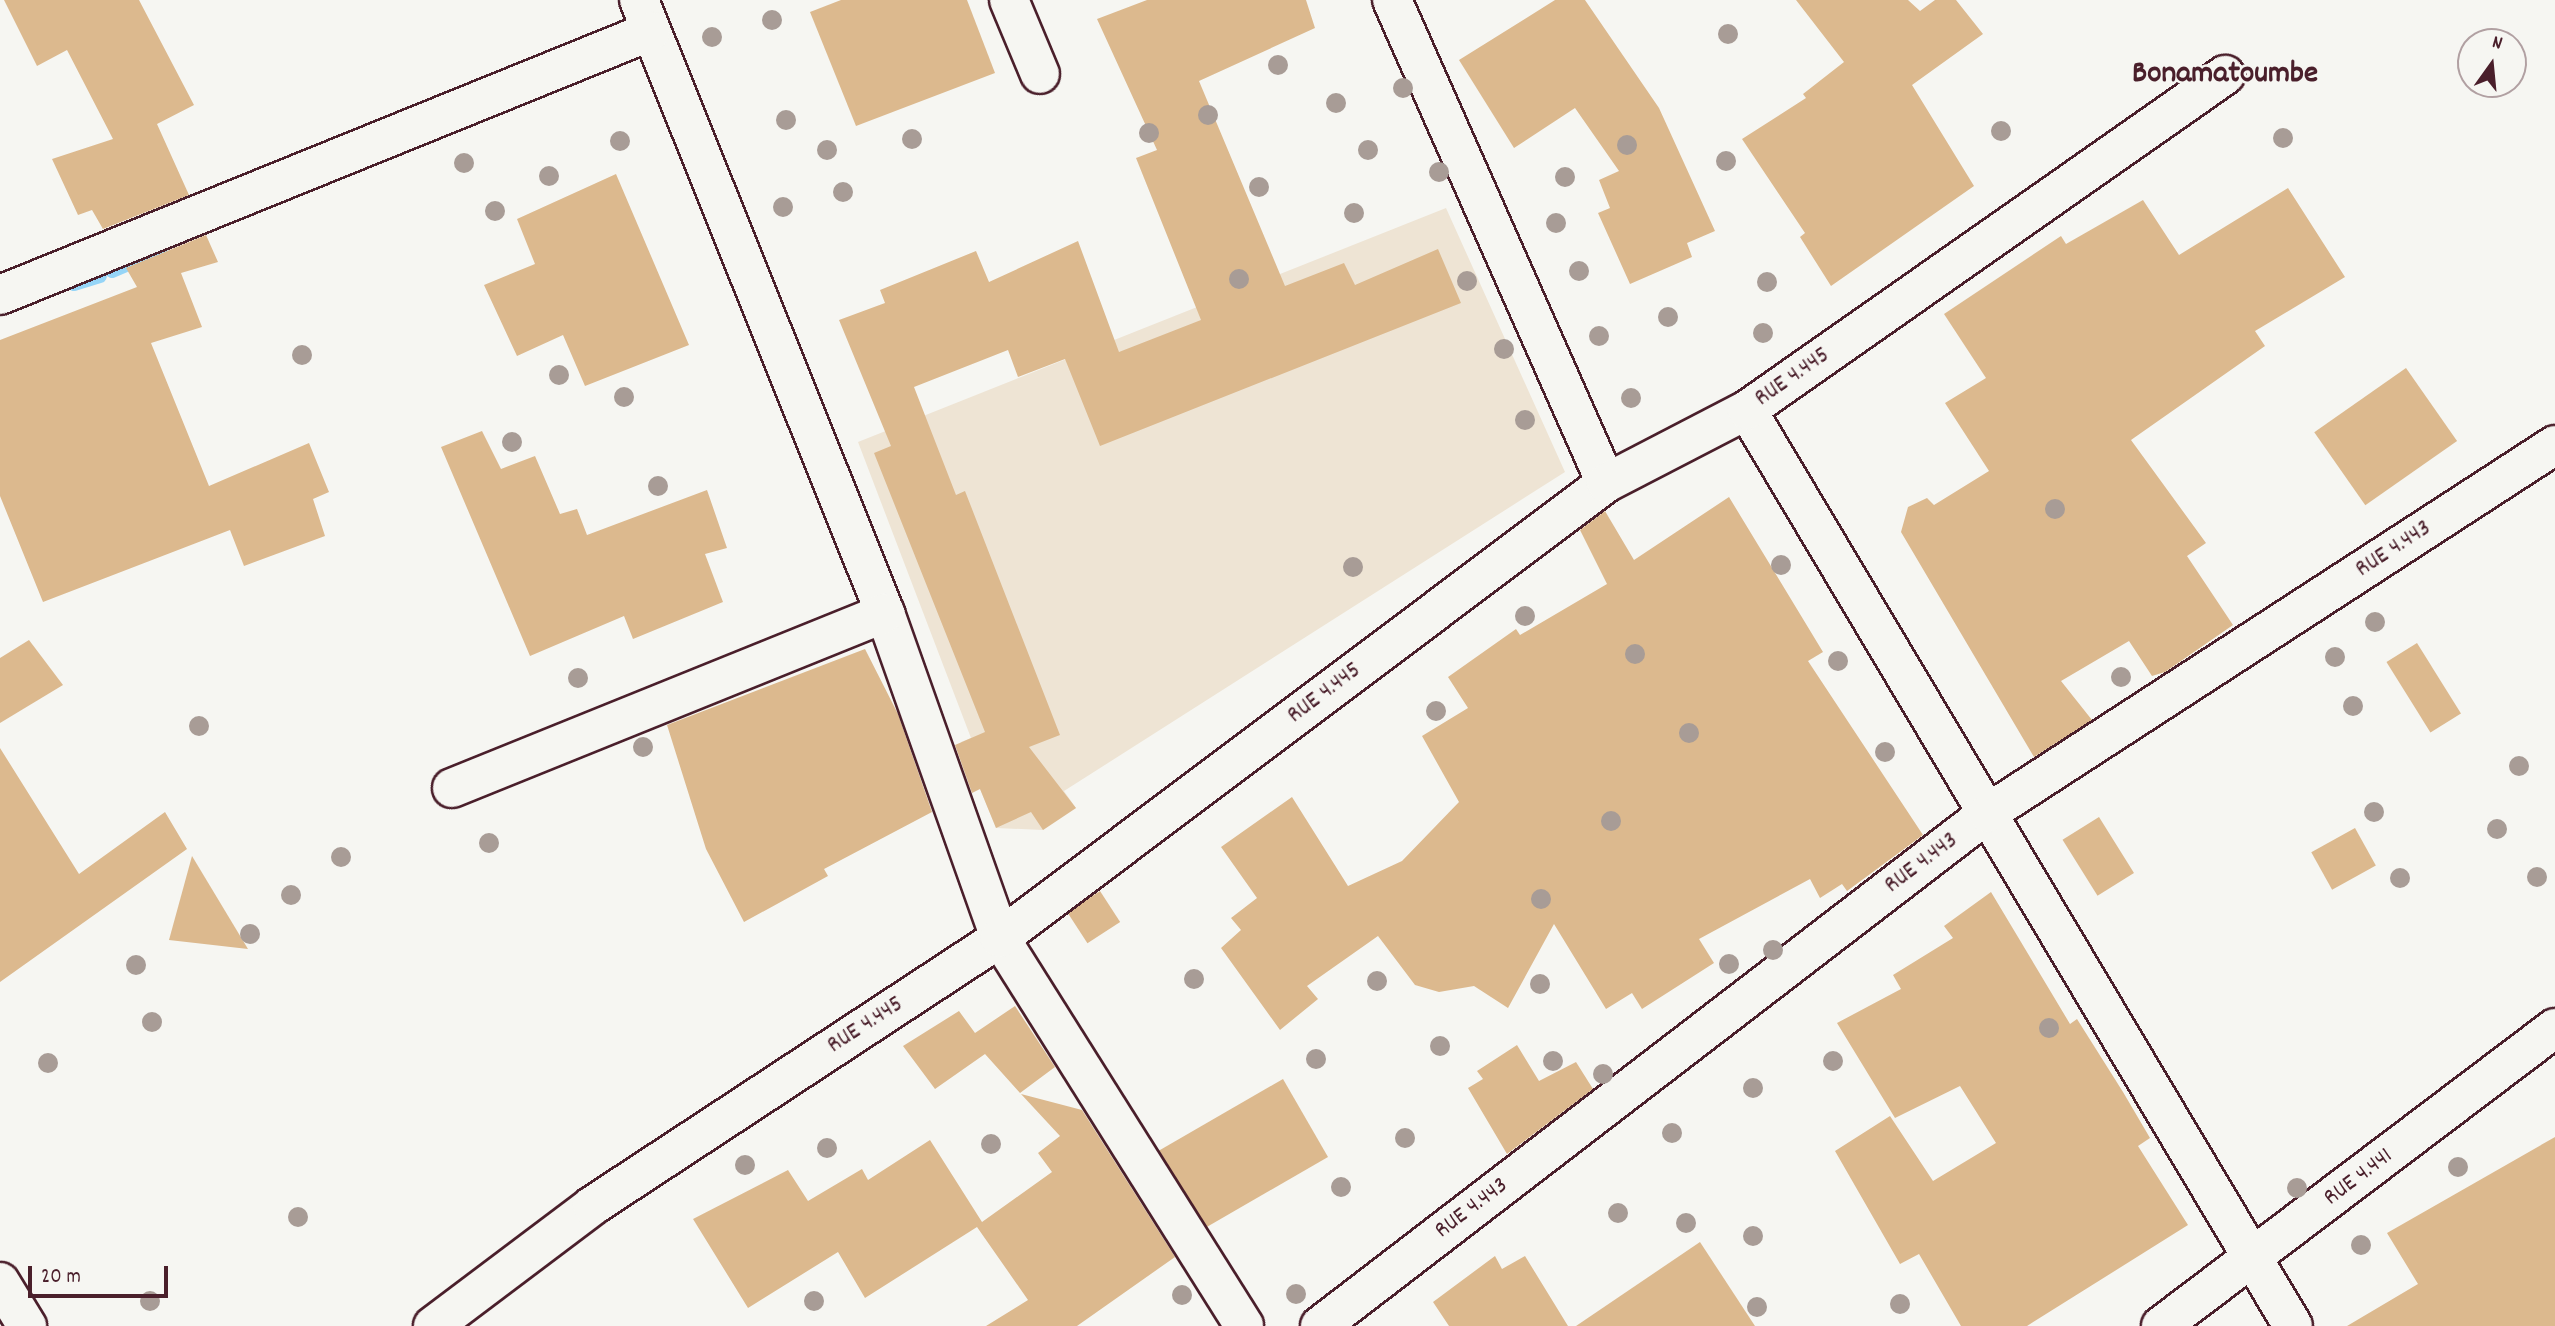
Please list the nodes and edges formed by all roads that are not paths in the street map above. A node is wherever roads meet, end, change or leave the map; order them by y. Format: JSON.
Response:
{"nodes":[{"id":1,"x":1009,"y":0,"type":"edge"},
{"id":2,"x":1392,"y":0,"type":"edge"},
{"id":3,"x":645,"y":15,"type":"edge"},
{"id":4,"x":1040,"y":74,"type":"dead end"},
{"id":5,"x":2225,"y":75,"type":"dead end"},
{"id":6,"x":0,"y":295,"type":"edge"},
{"id":7,"x":1747,"y":410,"type":"junction"},
{"id":8,"x":2555,"y":445,"type":"edge"},
{"id":9,"x":1606,"y":483,"type":"junction"},
{"id":10,"x":885,"y":614,"type":"junction"},
{"id":11,"x":452,"y":788,"type":"dead end"},
{"id":12,"x":1988,"y":813,"type":"junction"},
{"id":13,"x":1000,"y":938,"type":"junction"},
{"id":14,"x":2555,"y":1028,"type":"edge"},
{"id":15,"x":2252,"y":1260,"type":"junction"},
{"id":16,"x":0,"y":1282,"type":"edge"},
{"id":17,"x":27,"y":1326,"type":"edge"},
{"id":18,"x":433,"y":1326,"type":"edge"},
{"id":19,"x":1244,"y":1326,"type":"edge"},
{"id":20,"x":1320,"y":1326,"type":"edge"},
{"id":21,"x":2161,"y":1326,"type":"edge"},
{"id":22,"x":2293,"y":1326,"type":"edge"}],
"edges":[{"from":1,"to":4,"type":"street"},
{"from":2,"to":9,"type":"street"},
{"from":3,"to":6,"type":"street"},
{"from":3,"to":10,"type":"street"},
{"from":5,"to":7,"type":"street","name":"RUE 4.445"},
{"from":7,"to":9,"type":"street","name":"RUE 4.445"},
{"from":7,"to":12,"type":"street"},
{"from":8,"to":12,"type":"street","name":"RUE 4.443"},
{"from":9,"to":13,"type":"street","name":"RUE 4.445"},
{"from":10,"to":11,"type":"street"},
{"from":10,"to":13,"type":"street"},
{"from":12,"to":15,"type":"street"},
{"from":12,"to":20,"type":"street","name":"RUE 4.443"},
{"from":13,"to":18,"type":"street","name":"RUE 4.445"},
{"from":13,"to":19,"type":"street"},
{"from":14,"to":15,"type":"street","name":"RUE 4.441"},
{"from":15,"to":21,"type":"street","name":"RUE 4.441"},
{"from":15,"to":22,"type":"street"},
{"from":16,"to":17,"type":"street"}]}
